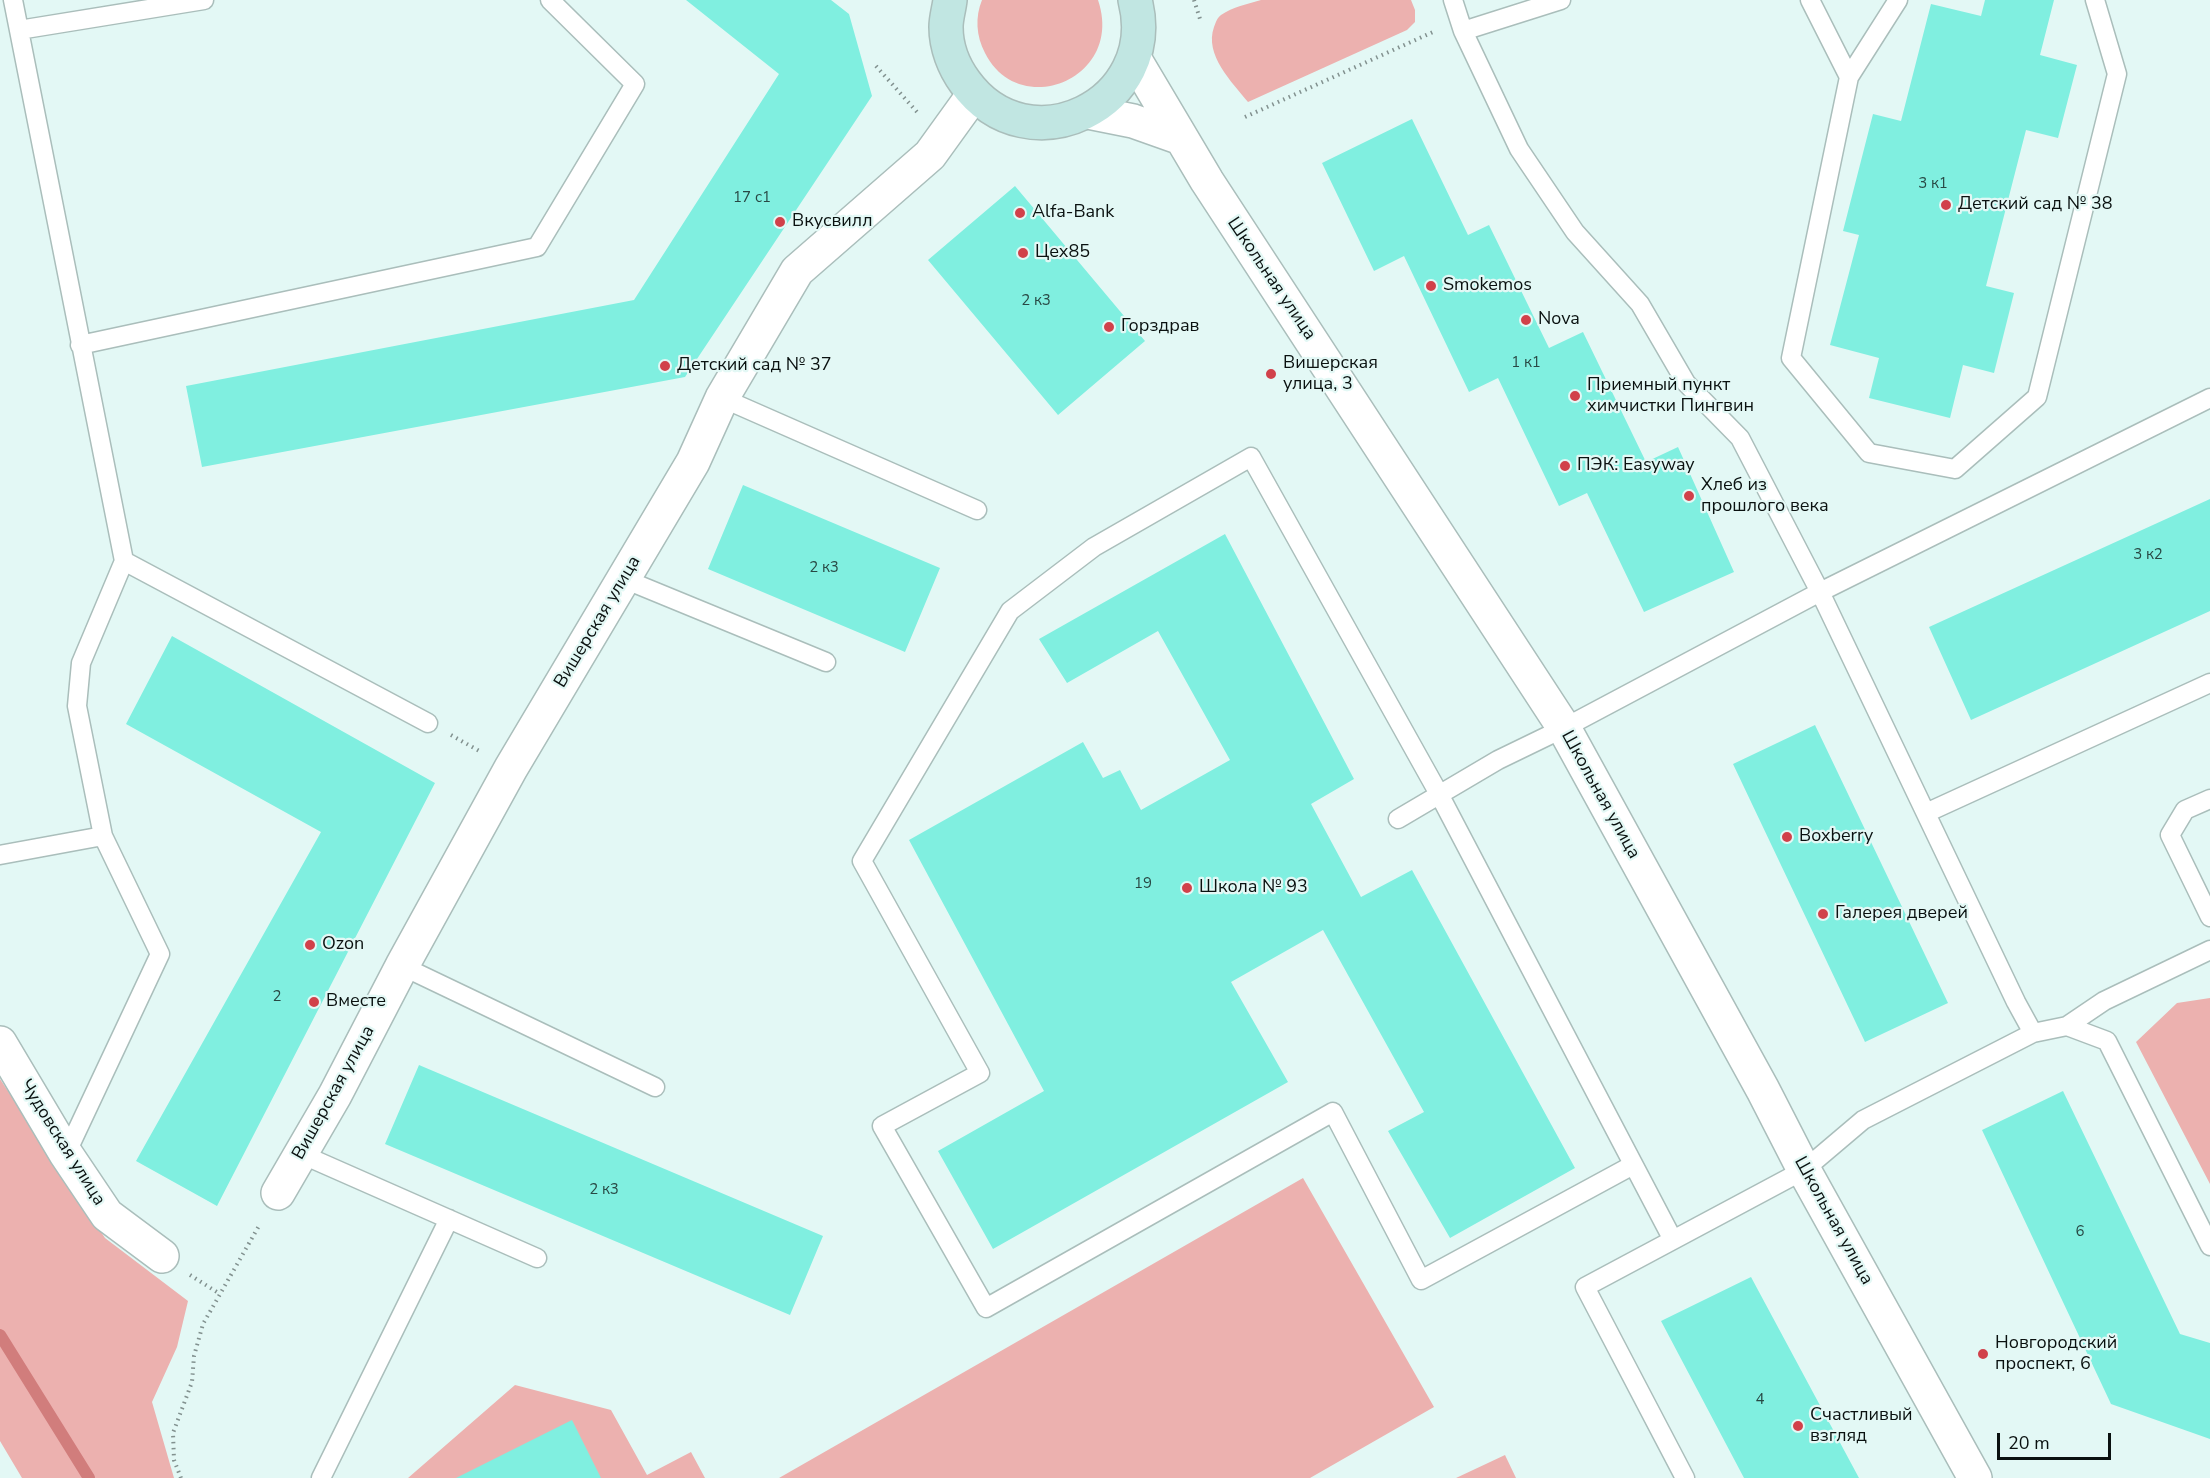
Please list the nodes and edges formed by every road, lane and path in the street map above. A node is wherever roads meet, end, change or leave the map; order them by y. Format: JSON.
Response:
{"nodes":[{"id":1,"x":13,"y":0,"type":"edge"},
{"id":2,"x":204,"y":0,"type":"edge"},
{"id":3,"x":550,"y":0,"type":"edge"},
{"id":4,"x":950,"y":0,"type":"edge"},
{"id":5,"x":1194,"y":0,"type":"edge"},
{"id":6,"x":1453,"y":0,"type":"edge"},
{"id":7,"x":1561,"y":0,"type":"edge"},
{"id":8,"x":1810,"y":0,"type":"edge"},
{"id":9,"x":1898,"y":0,"type":"edge"},
{"id":10,"x":2095,"y":0,"type":"edge"},
{"id":11,"x":1144,"y":6,"type":"edge"},
{"id":12,"x":1200,"y":19,"type":"dead end"},
{"id":13,"x":19,"y":30,"type":"junction"},
{"id":14,"x":1463,"y":31,"type":"junction"},
{"id":15,"x":1134,"y":58,"type":"junction"},
{"id":16,"x":1849,"y":76,"type":"junction"},
{"id":17,"x":974,"y":94,"type":"junction"},
{"id":18,"x":1088,"y":112,"type":"junction"},
{"id":19,"x":1245,"y":117,"type":"dead end"},
{"id":20,"x":1181,"y":138,"type":"junction"},
{"id":21,"x":80,"y":345,"type":"junction"},
{"id":22,"x":722,"y":398,"type":"junction"},
{"id":23,"x":2210,"y":398,"type":"edge"},
{"id":24,"x":977,"y":510,"type":"dead end"},
{"id":25,"x":124,"y":561,"type":"junction"},
{"id":26,"x":624,"y":579,"type":"junction"},
{"id":27,"x":1820,"y":592,"type":"junction"},
{"id":28,"x":826,"y":662,"type":"dead end"},
{"id":29,"x":2210,"y":683,"type":"edge"},
{"id":30,"x":428,"y":723,"type":"joint"},
{"id":31,"x":1564,"y":728,"type":"junction"},
{"id":32,"x":511,"y":768,"type":"junction"},
{"id":33,"x":1439,"y":794,"type":"junction"},
{"id":34,"x":2210,"y":799,"type":"edge"},
{"id":35,"x":1926,"y":813,"type":"junction"},
{"id":36,"x":1398,"y":819,"type":"dead end"},
{"id":37,"x":103,"y":836,"type":"junction"},
{"id":38,"x":0,"y":855,"type":"edge"},
{"id":39,"x":2210,"y":917,"type":"edge"},
{"id":40,"x":2210,"y":950,"type":"edge"},
{"id":41,"x":402,"y":966,"type":"junction"},
{"id":42,"x":2067,"y":1026,"type":"junction"},
{"id":43,"x":2033,"y":1033,"type":"junction"},
{"id":44,"x":0,"y":1042,"type":"edge"},
{"id":45,"x":655,"y":1087,"type":"dead end"},
{"id":46,"x":66,"y":1154,"type":"junction"},
{"id":47,"x":301,"y":1154,"type":"junction"},
{"id":48,"x":1633,"y":1165,"type":"junction"},
{"id":49,"x":1804,"y":1170,"type":"junction"},
{"id":50,"x":278,"y":1193,"type":"joint"},
{"id":51,"x":449,"y":1219,"type":"junction"},
{"id":52,"x":1674,"y":1240,"type":"junction"},
{"id":53,"x":2210,"y":1246,"type":"edge"},
{"id":54,"x":162,"y":1256,"type":"dead end"},
{"id":55,"x":537,"y":1258,"type":"dead end"},
{"id":56,"x":181,"y":1478,"type":"edge"},
{"id":57,"x":321,"y":1478,"type":"edge"},
{"id":58,"x":1685,"y":1478,"type":"edge"},
{"id":59,"x":1975,"y":1478,"type":"edge"}],
"edges":[{"from":1,"to":13,"type":"lane"},
{"from":2,"to":13,"type":"lane"},
{"from":3,"to":21,"type":"lane"},
{"from":4,"to":17,"type":"street"},
{"from":5,"to":12,"type":"path"},
{"from":6,"to":14,"type":"lane"},
{"from":7,"to":14,"type":"lane"},
{"from":8,"to":16,"type":"lane"},
{"from":9,"to":16,"type":"lane"},
{"from":10,"to":16,"type":"lane"},
{"from":11,"to":15,"type":"street"},
{"from":13,"to":21,"type":"lane"},
{"from":14,"to":19,"type":"path"},
{"from":14,"to":27,"type":"lane"},
{"from":15,"to":18,"type":"street"},
{"from":15,"to":20,"type":"street","name":"Школьная улица"},
{"from":17,"to":18,"type":"street"},
{"from":17,"to":22,"type":"street","name":"Вишерская улица"},
{"from":18,"to":20,"type":"street"},
{"from":20,"to":31,"type":"street","name":"Школьная улица"},
{"from":21,"to":25,"type":"lane"},
{"from":22,"to":24,"type":"lane"},
{"from":22,"to":26,"type":"street","name":"Вишерская улица"},
{"from":23,"to":27,"type":"lane"},
{"from":25,"to":30,"type":"lane"},
{"from":25,"to":37,"type":"lane"},
{"from":26,"to":28,"type":"lane"},
{"from":26,"to":32,"type":"street","name":"Вишерская улица"},
{"from":27,"to":31,"type":"lane"},
{"from":27,"to":35,"type":"lane"},
{"from":29,"to":35,"type":"lane"},
{"from":30,"to":32,"type":"path"},
{"from":31,"to":33,"type":"lane"},
{"from":31,"to":49,"type":"street","name":"Школьная улица"},
{"from":32,"to":41,"type":"street","name":"Вишерская улица"},
{"from":33,"to":36,"type":"lane"},
{"from":33,"to":48,"type":"lane"},
{"from":33,"to":48,"type":"lane"},
{"from":34,"to":39,"type":"lane"},
{"from":35,"to":43,"type":"lane"},
{"from":37,"to":38,"type":"lane"},
{"from":37,"to":46,"type":"lane"},
{"from":40,"to":42,"type":"lane"},
{"from":41,"to":45,"type":"lane"},
{"from":41,"to":47,"type":"street","name":"Вишерская улица"},
{"from":42,"to":43,"type":"lane"},
{"from":42,"to":53,"type":"lane"},
{"from":43,"to":49,"type":"lane"},
{"from":44,"to":46,"type":"street","name":"Чудовская улица"},
{"from":46,"to":54,"type":"street","name":"Чудовская улица"},
{"from":47,"to":50,"type":"street","name":"Вишерская улица"},
{"from":47,"to":51,"type":"lane"},
{"from":48,"to":52,"type":"lane"},
{"from":49,"to":52,"type":"lane"},
{"from":49,"to":59,"type":"street","name":"Школьная улица"},
{"from":50,"to":56,"type":"path"},
{"from":51,"to":55,"type":"lane"},
{"from":51,"to":57,"type":"lane"},
{"from":52,"to":58,"type":"lane"}]}
